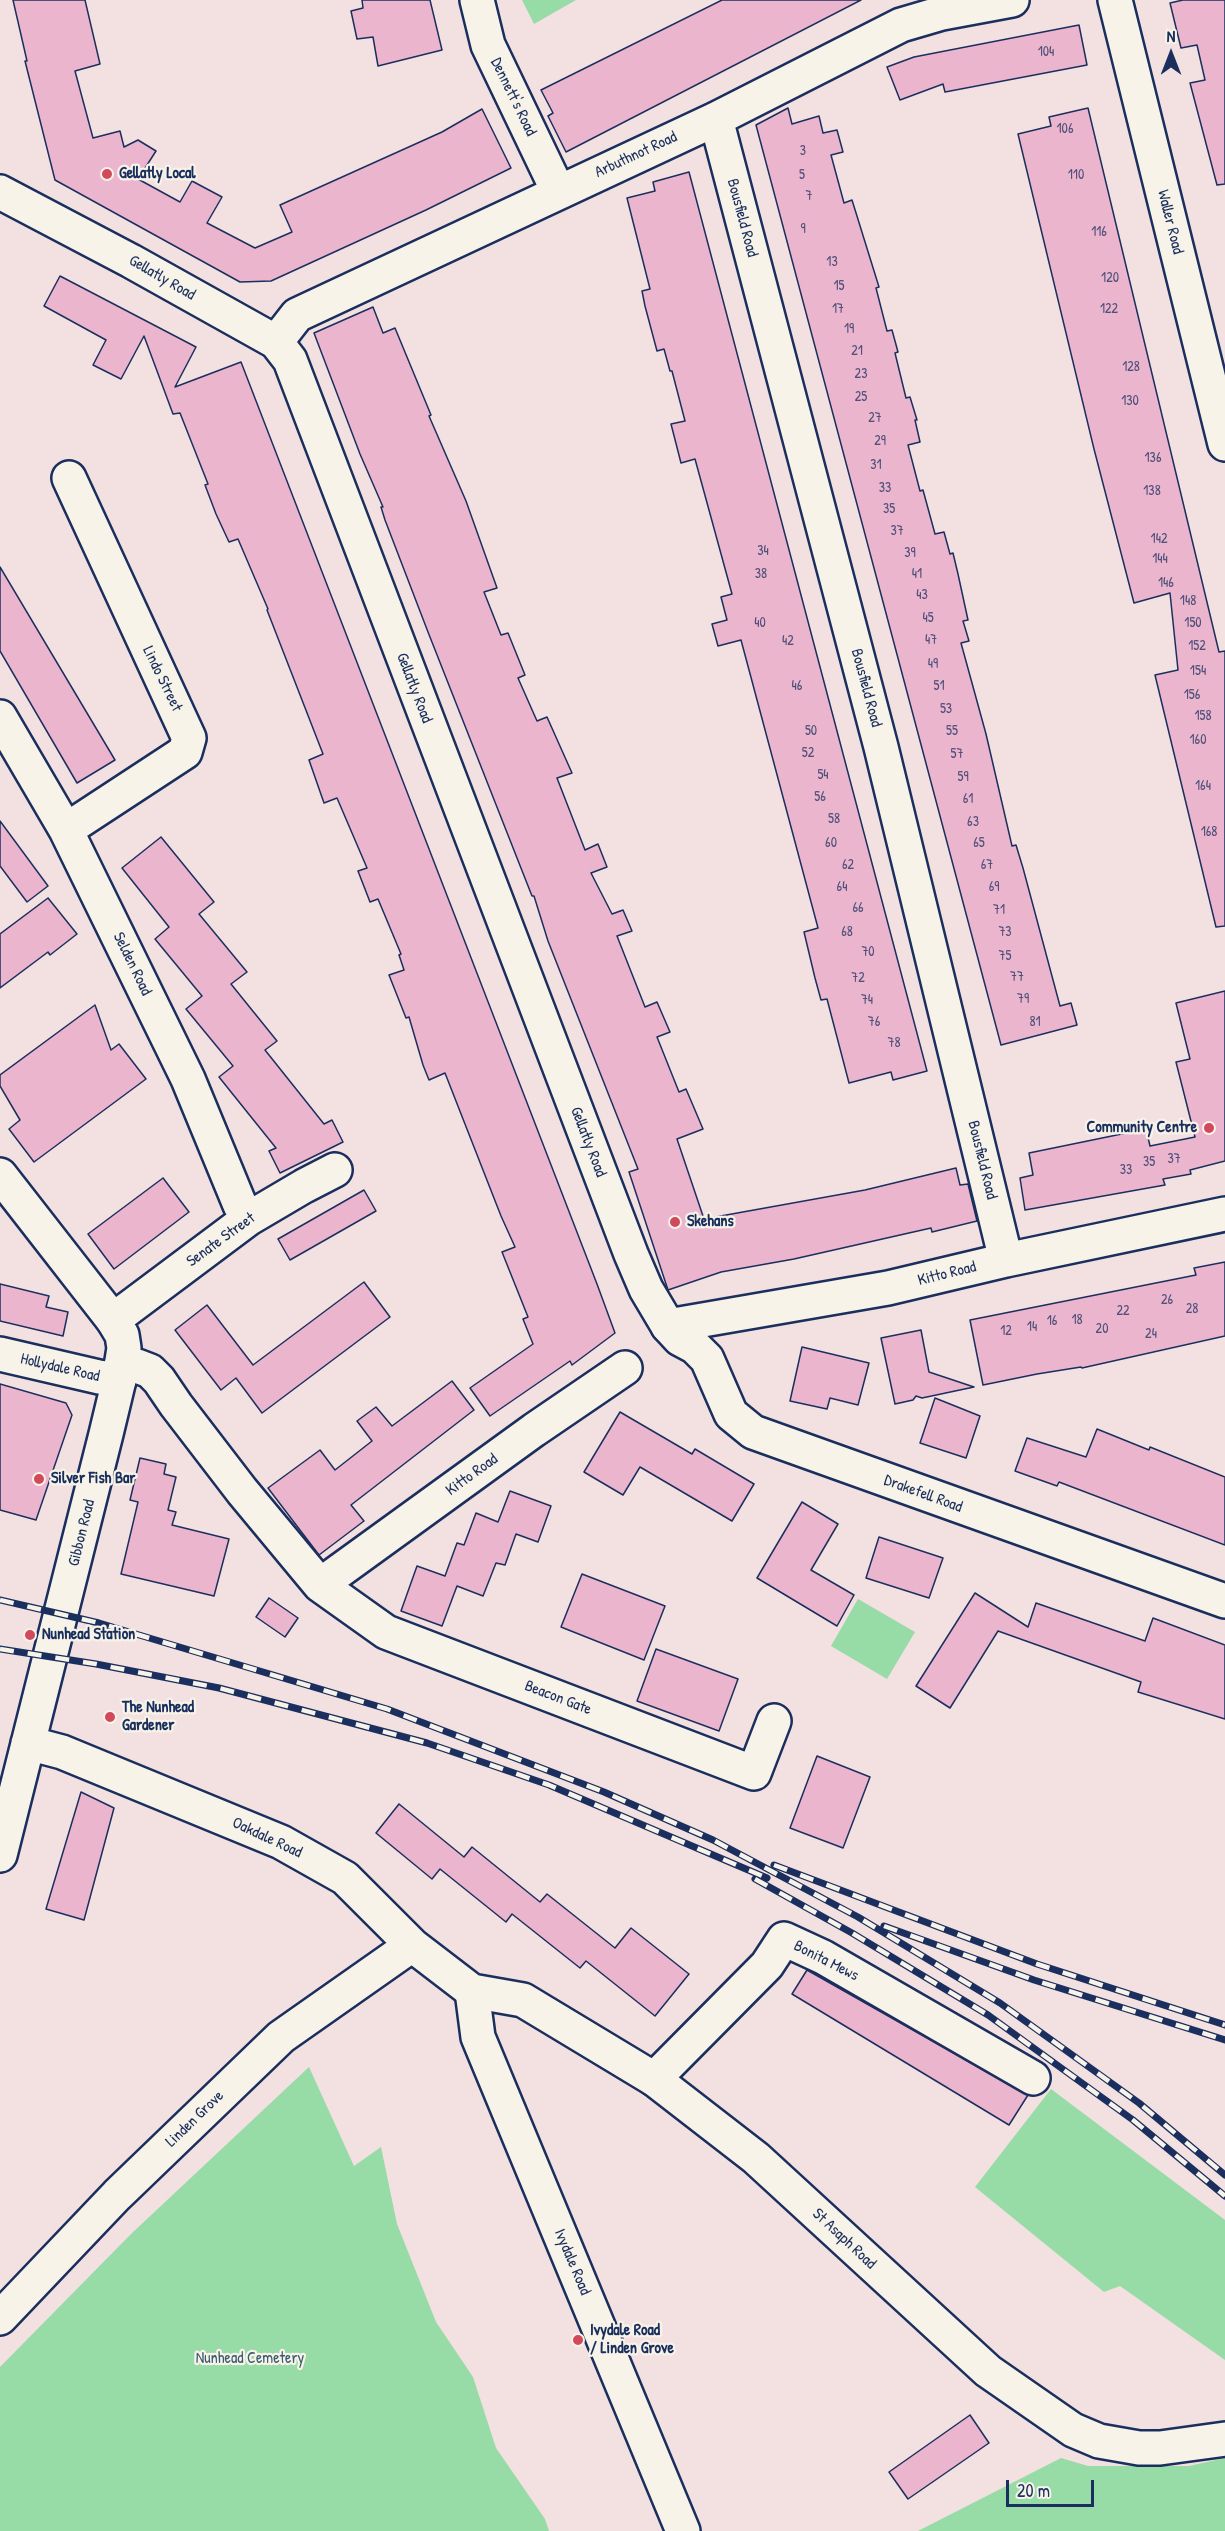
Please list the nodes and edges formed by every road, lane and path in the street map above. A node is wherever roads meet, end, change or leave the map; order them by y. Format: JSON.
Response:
{"nodes":[{"id":1,"x":477,"y":0,"type":"edge"},
{"id":2,"x":1012,"y":0,"type":"edge"},
{"id":3,"x":1115,"y":0,"type":"edge"},
{"id":4,"x":716,"y":119,"type":"junction"},
{"id":5,"x":558,"y":191,"type":"junction"},
{"id":6,"x":0,"y":192,"type":"edge"},
{"id":7,"x":276,"y":342,"type":"junction"},
{"id":8,"x":1225,"y":444,"type":"edge"},
{"id":9,"x":69,"y":478,"type":"dead end"},
{"id":10,"x":0,"y":717,"type":"edge"},
{"id":11,"x":66,"y":830,"type":"junction"},
{"id":12,"x":335,"y":1170,"type":"dead end"},
{"id":13,"x":0,"y":1175,"type":"edge"},
{"id":14,"x":1225,"y":1214,"type":"edge"},
{"id":15,"x":248,"y":1219,"type":"junction"},
{"id":16,"x":1006,"y":1260,"type":"junction"},
{"id":17,"x":112,"y":1320,"type":"junction"},
{"id":18,"x":668,"y":1326,"type":"junction"},
{"id":19,"x":0,"y":1354,"type":"edge"},
{"id":20,"x":625,"y":1368,"type":"dead end"},
{"id":21,"x":120,"y":1373,"type":"junction"},
{"id":22,"x":320,"y":1586,"type":"junction"},
{"id":23,"x":1225,"y":1601,"type":"edge"},
{"id":24,"x":774,"y":1721,"type":"dead end"},
{"id":25,"x":28,"y":1743,"type":"junction"},
{"id":26,"x":0,"y":1855,"type":"edge"},
{"id":27,"x":412,"y":1945,"type":"junction"},
{"id":28,"x":472,"y":1991,"type":"junction"},
{"id":29,"x":1033,"y":2078,"type":"dead end"},
{"id":30,"x":654,"y":2079,"type":"junction"},
{"id":31,"x":0,"y":2318,"type":"edge"},
{"id":32,"x":1225,"y":2439,"type":"edge"},
{"id":33,"x":683,"y":2531,"type":"edge"}],
"edges":[{"from":1,"to":5,"type":"street","name":"Dennett's Road"},
{"from":2,"to":4,"type":"street","name":"Arbuthnot Road"},
{"from":3,"to":8,"type":"street","name":"Waller Road"},
{"from":4,"to":5,"type":"street","name":"Arbuthnot Road"},
{"from":4,"to":16,"type":"street","name":"Bousfield Road"},
{"from":5,"to":7,"type":"street","name":"Arbuthnot Road"},
{"from":6,"to":7,"type":"street","name":"Gellatly Road"},
{"from":7,"to":18,"type":"street","name":"Gellatly Road"},
{"from":9,"to":11,"type":"street","name":"Lindo Street"},
{"from":10,"to":11,"type":"street","name":"Selden Road"},
{"from":11,"to":15,"type":"street","name":"Selden Road"},
{"from":12,"to":15,"type":"street","name":"Senate Street"},
{"from":13,"to":17,"type":"street","name":"Gibbon Road"},
{"from":14,"to":16,"type":"street","name":"Kitto Road"},
{"from":15,"to":17,"type":"street","name":"Senate Street"},
{"from":16,"to":18,"type":"street","name":"Kitto Road"},
{"from":17,"to":21,"type":"street","name":"Gibbon Road"},
{"from":18,"to":23,"type":"street","name":"Drakefell Road"},
{"from":19,"to":21,"type":"street","name":"Hollydale Road"},
{"from":20,"to":22,"type":"street","name":"Kitto Road"},
{"from":21,"to":22,"type":"street","name":"Hollydale Road"},
{"from":21,"to":25,"type":"street","name":"Gibbon Road"},
{"from":22,"to":24,"type":"street","name":"Beacon Gate"},
{"from":25,"to":26,"type":"street","name":"Gibbon Road"},
{"from":25,"to":27,"type":"street","name":"Oakdale Road"},
{"from":27,"to":28,"type":"street","name":"Oakdale Road"},
{"from":27,"to":31,"type":"street","name":"Linden Grove"},
{"from":28,"to":30,"type":"street","name":"St Asaph Road"},
{"from":28,"to":33,"type":"street","name":"Ivydale Road"},
{"from":29,"to":30,"type":"street","name":"Bonita Mews"},
{"from":30,"to":32,"type":"street","name":"St Asaph Road"}]}
